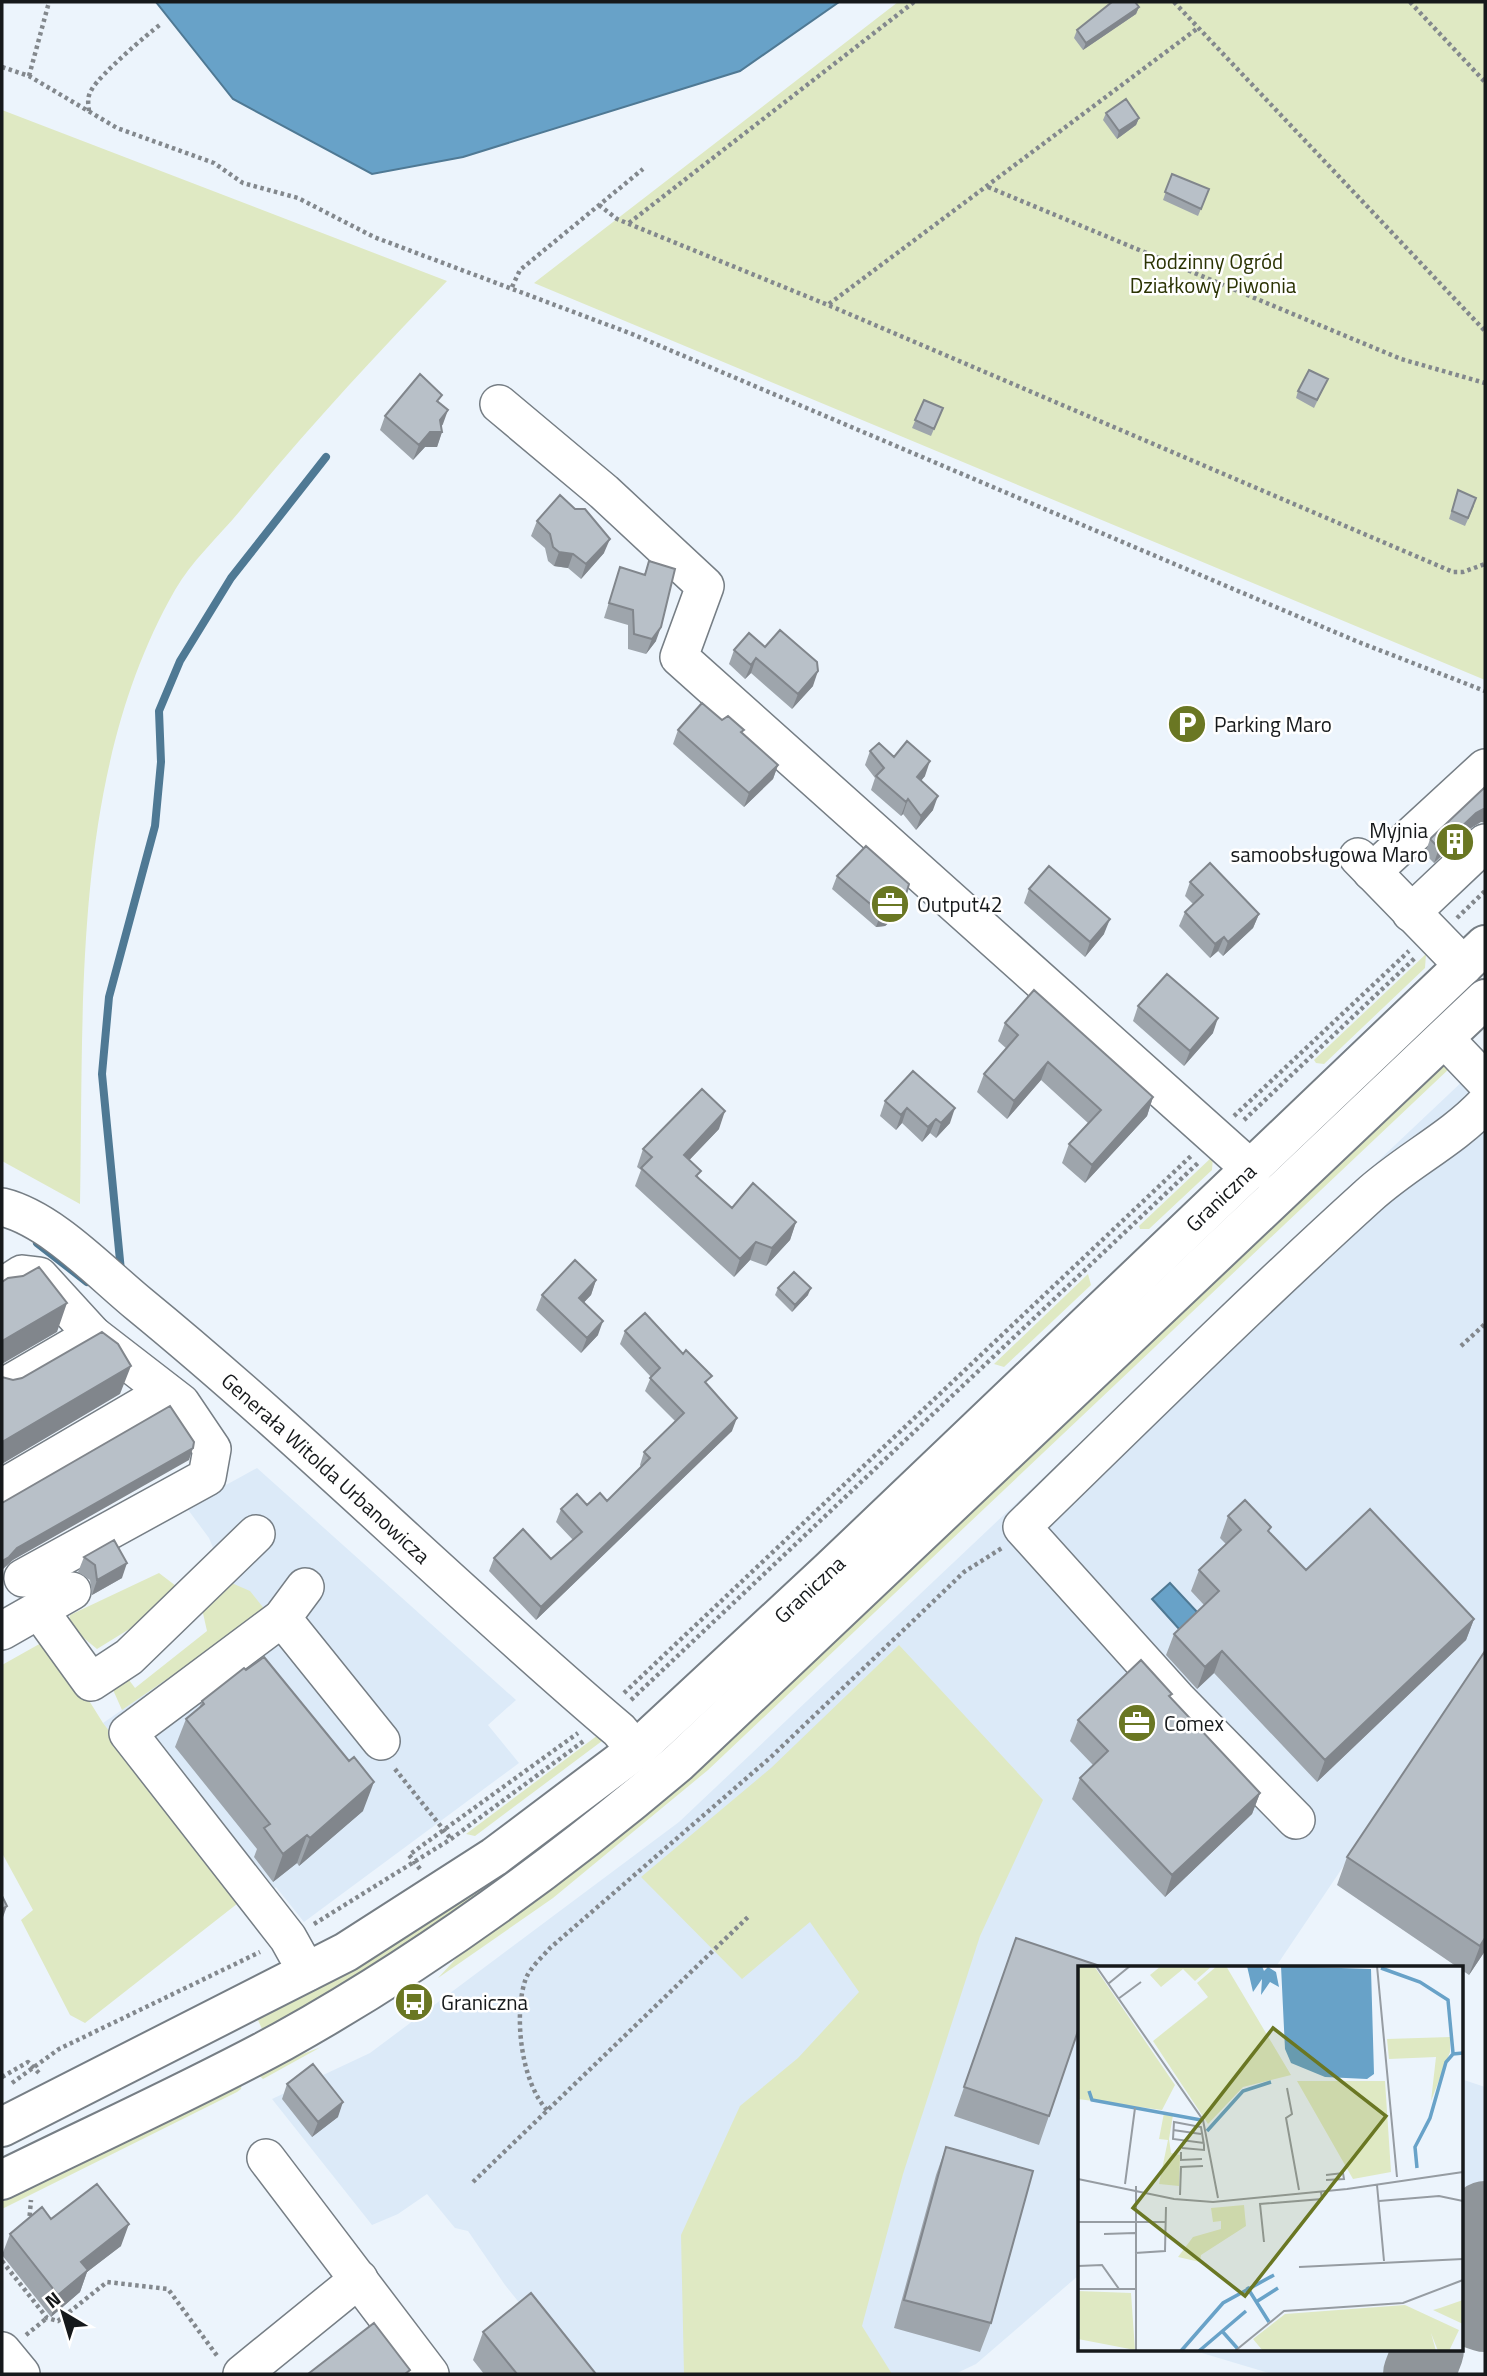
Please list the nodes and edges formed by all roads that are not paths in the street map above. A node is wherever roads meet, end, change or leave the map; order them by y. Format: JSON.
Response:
{"nodes":[{"id":1,"x":499,"y":404,"type":"dead end"},
{"id":2,"x":1485,"y":768,"type":"edge"},
{"id":3,"x":1485,"y":843,"type":"edge"},
{"id":4,"x":1430,"y":928,"type":"junction"},
{"id":5,"x":1475,"y":955,"type":"edge"},
{"id":6,"x":1485,"y":999,"type":"edge"},
{"id":7,"x":1444,"y":1038,"type":"junction"},
{"id":8,"x":1485,"y":1081,"type":"edge"},
{"id":9,"x":1485,"y":1104,"type":"edge"},
{"id":10,"x":1252,"y":1170,"type":"junction"},
{"id":11,"x":2,"y":1207,"type":"edge"},
{"id":12,"x":2,"y":1287,"type":"edge"},
{"id":13,"x":93,"y":1335,"type":"junction"},
{"id":14,"x":182,"y":1339,"type":"junction"},
{"id":15,"x":157,"y":1385,"type":"junction"},
{"id":16,"x":2,"y":1388,"type":"edge"},
{"id":17,"x":2,"y":1488,"type":"edge"},
{"id":18,"x":256,"y":1534,"type":"dead end"},
{"id":19,"x":23,"y":1578,"type":"dead end"},
{"id":20,"x":305,"y":1587,"type":"dead end"},
{"id":21,"x":72,"y":1591,"type":"dead end"},
{"id":22,"x":39,"y":1610,"type":"junction"},
{"id":23,"x":282,"y":1618,"type":"junction"},
{"id":24,"x":2,"y":1632,"type":"edge"},
{"id":25,"x":381,"y":1741,"type":"road end"},
{"id":26,"x":636,"y":1750,"type":"junction"},
{"id":27,"x":1296,"y":1820,"type":"dead end"},
{"id":28,"x":307,"y":1972,"type":"junction"},
{"id":29,"x":2,"y":2127,"type":"edge"},
{"id":30,"x":266,"y":2158,"type":"dead end"},
{"id":31,"x":16,"y":2190,"type":"edge"},
{"id":32,"x":359,"y":2279,"type":"junction"},
{"id":33,"x":2,"y":2351,"type":"edge"},
{"id":34,"x":233,"y":2369,"type":"edge"},
{"id":35,"x":21,"y":2374,"type":"edge"},
{"id":36,"x":430,"y":2374,"type":"edge"}],
"edges":[{"from":1,"to":10,"type":"street"},
{"from":2,"to":4,"type":"street"},
{"from":3,"to":4,"type":"street"},
{"from":4,"to":5,"type":"street"},
{"from":5,"to":10,"type":"main road","name":"Graniczna"},
{"from":6,"to":7,"type":"main road","name":"Graniczna"},
{"from":7,"to":8,"type":"street"},
{"from":7,"to":31,"type":"main road","name":"Graniczna"},
{"from":9,"to":27,"type":"street"},
{"from":10,"to":26,"type":"main road","name":"Graniczna"},
{"from":11,"to":14,"type":"street","name":"Generała Witolda Urbanowicza"},
{"from":12,"to":13,"type":"street"},
{"from":13,"to":15,"type":"street"},
{"from":13,"to":16,"type":"street"},
{"from":14,"to":15,"type":"street"},
{"from":14,"to":26,"type":"street","name":"Generała Witolda Urbanowicza"},
{"from":15,"to":17,"type":"street"},
{"from":15,"to":19,"type":"street"},
{"from":18,"to":22,"type":"street"},
{"from":20,"to":23,"type":"street"},
{"from":21,"to":22,"type":"street"},
{"from":22,"to":24,"type":"street"},
{"from":23,"to":25,"type":"street"},
{"from":23,"to":28,"type":"street"},
{"from":26,"to":28,"type":"main road","name":"Graniczna"},
{"from":28,"to":29,"type":"main road","name":"Graniczna"},
{"from":30,"to":32,"type":"street"},
{"from":32,"to":34,"type":"street"},
{"from":32,"to":36,"type":"street"},
{"from":33,"to":35,"type":"street"}]}
